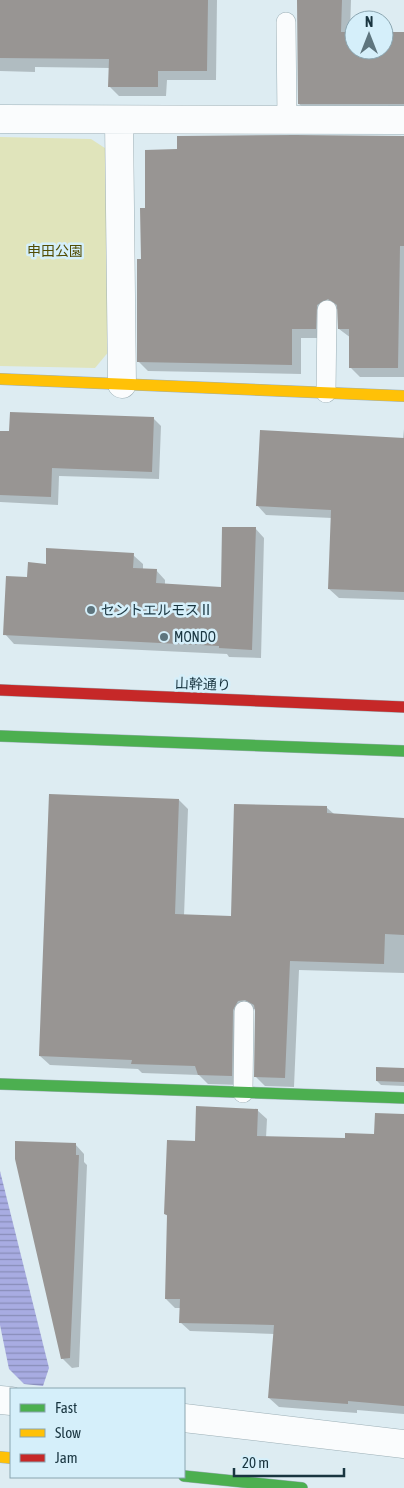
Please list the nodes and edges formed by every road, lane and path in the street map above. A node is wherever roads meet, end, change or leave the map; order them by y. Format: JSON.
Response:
{"nodes":[{"id":1,"x":286,"y":22,"type":"dead end"},
{"id":2,"x":0,"y":119,"type":"edge"},
{"id":3,"x":287,"y":120,"type":"junction"},
{"id":4,"x":404,"y":120,"type":"edge"},
{"id":5,"x":119,"y":121,"type":"junction"},
{"id":6,"x":327,"y":310,"type":"dead end"},
{"id":7,"x":0,"y":379,"type":"edge"},
{"id":8,"x":122,"y":384,"type":"junction"},
{"id":9,"x":326,"y":393,"type":"junction"},
{"id":10,"x":404,"y":396,"type":"edge"},
{"id":11,"x":0,"y":690,"type":"edge"},
{"id":12,"x":404,"y":707,"type":"edge"},
{"id":13,"x":0,"y":736,"type":"edge"},
{"id":14,"x":404,"y":751,"type":"edge"},
{"id":15,"x":244,"y":1010,"type":"dead end"},
{"id":16,"x":0,"y":1084,"type":"edge"},
{"id":17,"x":243,"y":1093,"type":"junction"},
{"id":18,"x":404,"y":1098,"type":"edge"},
{"id":19,"x":185,"y":1418,"type":"edge"},
{"id":20,"x":404,"y":1444,"type":"edge"},
{"id":21,"x":185,"y":1476,"type":"edge"},
{"id":22,"x":302,"y":1488,"type":"edge"}],
"edges":[{"from":1,"to":3,"type":"lane"},
{"from":2,"to":5,"type":"street"},
{"from":3,"to":4,"type":"street"},
{"from":3,"to":5,"type":"street"},
{"from":5,"to":8,"type":"street"},
{"from":6,"to":9,"type":"lane"},
{"from":7,"to":8,"type":"main road"},
{"from":8,"to":9,"type":"main road"},
{"from":9,"to":10,"type":"main road"},
{"from":11,"to":12,"type":"main road","name":"山幹通り"},
{"from":13,"to":14,"type":"main road"},
{"from":15,"to":17,"type":"lane"},
{"from":16,"to":17,"type":"main road"},
{"from":17,"to":18,"type":"main road"},
{"from":19,"to":20,"type":"street"},
{"from":21,"to":22,"type":"main road"}]}
